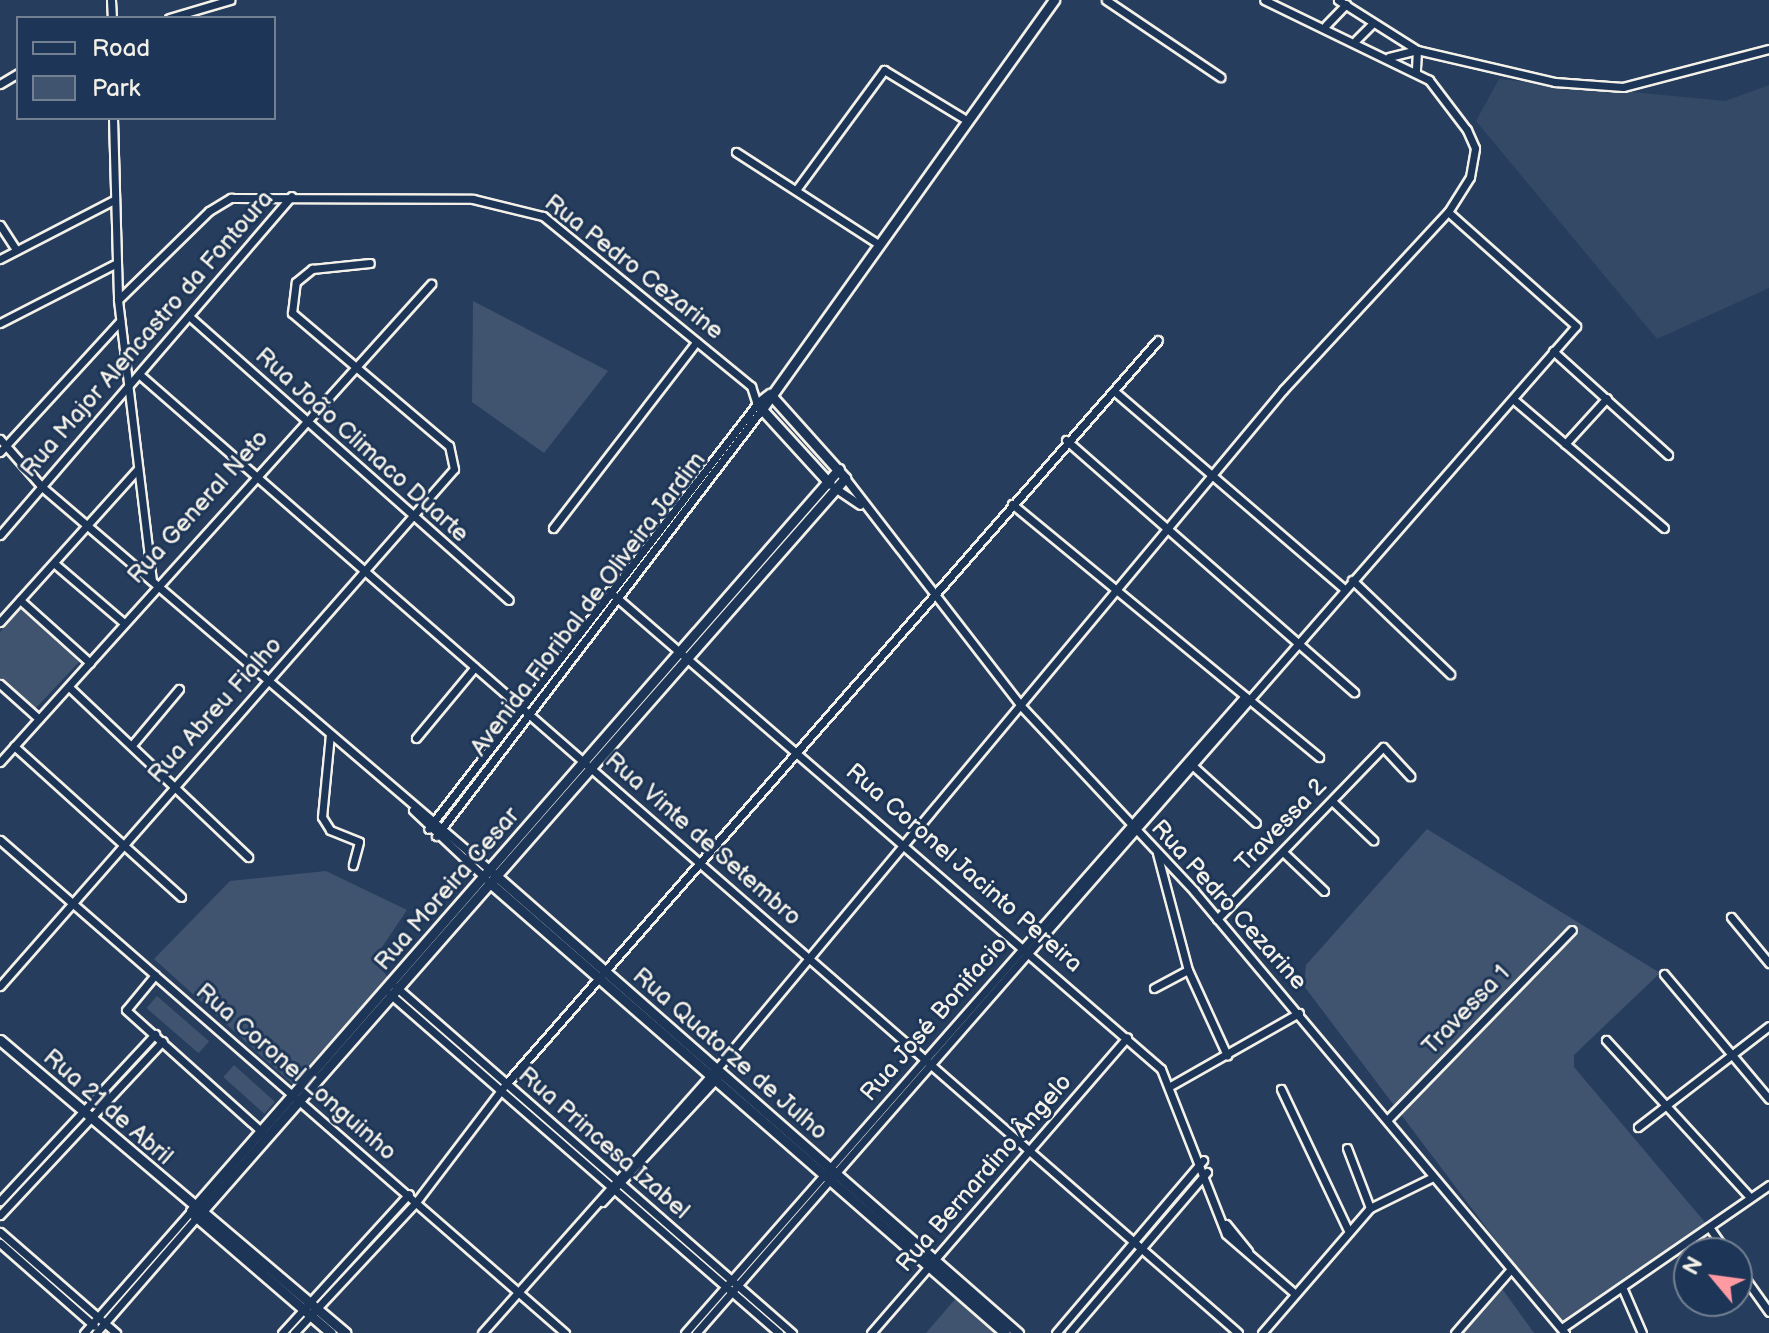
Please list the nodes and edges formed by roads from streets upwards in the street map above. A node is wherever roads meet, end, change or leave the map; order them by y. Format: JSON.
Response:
{"nodes":[{"id":1,"x":230,"y":0,"type":"edge"},
{"id":2,"x":1054,"y":0,"type":"edge"},
{"id":3,"x":1106,"y":0,"type":"edge"},
{"id":4,"x":1264,"y":0,"type":"edge"},
{"id":5,"x":1342,"y":2,"type":"edge"},
{"id":6,"x":176,"y":16,"type":"edge"},
{"id":7,"x":1373,"y":23,"type":"junction"},
{"id":8,"x":1326,"y":25,"type":"junction"},
{"id":9,"x":1356,"y":40,"type":"junction"},
{"id":10,"x":1769,"y":49,"type":"edge"},
{"id":11,"x":1417,"y":50,"type":"junction"},
{"id":12,"x":1404,"y":52,"type":"junction"},
{"id":13,"x":1389,"y":57,"type":"junction"},
{"id":14,"x":1407,"y":67,"type":"junction"},
{"id":15,"x":1416,"y":71,"type":"junction"},
{"id":16,"x":1220,"y":77,"type":"dead end"},
{"id":17,"x":963,"y":118,"type":"junction"},
{"id":18,"x":113,"y":120,"type":"edge"},
{"id":19,"x":736,"y":152,"type":"dead end"},
{"id":20,"x":796,"y":190,"type":"junction"},
{"id":21,"x":292,"y":196,"type":"junction"},
{"id":22,"x":114,"y":200,"type":"junction"},
{"id":23,"x":1448,"y":212,"type":"junction"},
{"id":24,"x":0,"y":225,"type":"edge"},
{"id":25,"x":875,"y":242,"type":"junction"},
{"id":26,"x":16,"y":250,"type":"junction"},
{"id":27,"x":0,"y":259,"type":"edge"},
{"id":28,"x":370,"y":263,"type":"dead end"},
{"id":29,"x":115,"y":264,"type":"junction"},
{"id":30,"x":431,"y":284,"type":"dead end"},
{"id":31,"x":118,"y":300,"type":"junction"},
{"id":32,"x":190,"y":317,"type":"junction"},
{"id":33,"x":120,"y":321,"type":"junction"},
{"id":34,"x":0,"y":323,"type":"edge"},
{"id":35,"x":1158,"y":340,"type":"dead end"},
{"id":36,"x":696,"y":342,"type":"junction"},
{"id":37,"x":1553,"y":351,"type":"junction"},
{"id":38,"x":353,"y":366,"type":"junction"},
{"id":39,"x":140,"y":375,"type":"junction"},
{"id":40,"x":751,"y":386,"type":"junction"},
{"id":41,"x":126,"y":390,"type":"junction"},
{"id":42,"x":1114,"y":391,"type":"junction"},
{"id":43,"x":770,"y":394,"type":"junction"},
{"id":44,"x":1607,"y":398,"type":"junction"},
{"id":45,"x":1514,"y":400,"type":"junction"},
{"id":46,"x":760,"y":406,"type":"junction"},
{"id":47,"x":303,"y":420,"type":"junction"},
{"id":48,"x":807,"y":435,"type":"junction"},
{"id":49,"x":0,"y":439,"type":"edge"},
{"id":50,"x":1066,"y":440,"type":"junction"},
{"id":51,"x":1565,"y":444,"type":"junction"},
{"id":52,"x":796,"y":446,"type":"junction"},
{"id":53,"x":2,"y":450,"type":"edge"},
{"id":54,"x":1668,"y":455,"type":"dead end"},
{"id":55,"x":137,"y":470,"type":"junction"},
{"id":56,"x":254,"y":474,"type":"junction"},
{"id":57,"x":842,"y":474,"type":"junction"},
{"id":58,"x":1212,"y":476,"type":"junction"},
{"id":59,"x":832,"y":485,"type":"junction"},
{"id":60,"x":42,"y":487,"type":"junction"},
{"id":61,"x":1012,"y":504,"type":"junction"},
{"id":62,"x":862,"y":507,"type":"junction"},
{"id":63,"x":412,"y":520,"type":"junction"},
{"id":64,"x":88,"y":526,"type":"junction"},
{"id":65,"x":553,"y":528,"type":"dead end"},
{"id":66,"x":1664,"y":528,"type":"dead end"},
{"id":67,"x":1169,"y":530,"type":"junction"},
{"id":68,"x":0,"y":535,"type":"edge"},
{"id":69,"x":55,"y":564,"type":"junction"},
{"id":70,"x":364,"y":572,"type":"junction"},
{"id":71,"x":1352,"y":580,"type":"junction"},
{"id":72,"x":154,"y":582,"type":"junction"},
{"id":73,"x":1343,"y":588,"type":"junction"},
{"id":74,"x":1121,"y":589,"type":"junction"},
{"id":75,"x":609,"y":591,"type":"junction"},
{"id":76,"x":930,"y":595,"type":"junction"},
{"id":77,"x":619,"y":598,"type":"junction"},
{"id":78,"x":20,"y":600,"type":"junction"},
{"id":79,"x":509,"y":600,"type":"dead end"},
{"id":80,"x":0,"y":622,"type":"edge"},
{"id":81,"x":123,"y":622,"type":"junction"},
{"id":82,"x":573,"y":639,"type":"junction"},
{"id":83,"x":1299,"y":643,"type":"junction"},
{"id":84,"x":580,"y":645,"type":"junction"},
{"id":85,"x":686,"y":655,"type":"junction"},
{"id":86,"x":90,"y":663,"type":"junction"},
{"id":87,"x":475,"y":667,"type":"junction"},
{"id":88,"x":1450,"y":674,"type":"dead end"},
{"id":89,"x":268,"y":682,"type":"junction"},
{"id":90,"x":0,"y":684,"type":"edge"},
{"id":91,"x":69,"y":687,"type":"junction"},
{"id":92,"x":179,"y":689,"type":"dead end"},
{"id":93,"x":1354,"y":692,"type":"dead end"},
{"id":94,"x":1245,"y":696,"type":"junction"},
{"id":95,"x":1252,"y":703,"type":"junction"},
{"id":96,"x":1021,"y":706,"type":"junction"},
{"id":97,"x":520,"y":707,"type":"junction"},
{"id":98,"x":528,"y":714,"type":"junction"},
{"id":99,"x":39,"y":719,"type":"junction"},
{"id":100,"x":330,"y":734,"type":"junction"},
{"id":101,"x":1210,"y":736,"type":"junction"},
{"id":102,"x":416,"y":738,"type":"dead end"},
{"id":103,"x":1217,"y":742,"type":"junction"},
{"id":104,"x":132,"y":745,"type":"junction"},
{"id":105,"x":14,"y":746,"type":"junction"},
{"id":106,"x":796,"y":749,"type":"junction"},
{"id":107,"x":1319,"y":757,"type":"dead end"},
{"id":108,"x":1187,"y":761,"type":"junction"},
{"id":109,"x":0,"y":762,"type":"edge"},
{"id":110,"x":588,"y":764,"type":"junction"},
{"id":111,"x":477,"y":765,"type":"junction"},
{"id":112,"x":1194,"y":767,"type":"junction"},
{"id":113,"x":485,"y":771,"type":"junction"},
{"id":114,"x":1410,"y":776,"type":"dead end"},
{"id":115,"x":173,"y":786,"type":"junction"},
{"id":116,"x":1332,"y":801,"type":"junction"},
{"id":117,"x":1256,"y":823,"type":"dead end"},
{"id":118,"x":1130,"y":825,"type":"junction"},
{"id":119,"x":430,"y":826,"type":"junction"},
{"id":120,"x":439,"y":833,"type":"junction"},
{"id":121,"x":1137,"y":833,"type":"junction"},
{"id":122,"x":0,"y":840,"type":"edge"},
{"id":123,"x":1373,"y":840,"type":"dead end"},
{"id":124,"x":123,"y":843,"type":"junction"},
{"id":125,"x":905,"y":845,"type":"junction"},
{"id":126,"x":1157,"y":853,"type":"junction"},
{"id":127,"x":1284,"y":853,"type":"junction"},
{"id":128,"x":248,"y":857,"type":"dead end"},
{"id":129,"x":698,"y":863,"type":"junction"},
{"id":130,"x":353,"y":865,"type":"dead end"},
{"id":131,"x":491,"y":877,"type":"junction"},
{"id":132,"x":1324,"y":891,"type":"dead end"},
{"id":133,"x":181,"y":897,"type":"dead end"},
{"id":134,"x":72,"y":904,"type":"junction"},
{"id":135,"x":1731,"y":917,"type":"dead end"},
{"id":136,"x":1217,"y":919,"type":"junction"},
{"id":137,"x":1572,"y":930,"type":"dead end"},
{"id":138,"x":1026,"y":950,"type":"junction"},
{"id":139,"x":807,"y":957,"type":"junction"},
{"id":140,"x":1769,"y":963,"type":"edge"},
{"id":141,"x":1188,"y":970,"type":"junction"},
{"id":142,"x":1664,"y":974,"type":"dead end"},
{"id":143,"x":155,"y":975,"type":"junction"},
{"id":144,"x":604,"y":976,"type":"junction"},
{"id":145,"x":0,"y":986,"type":"edge"},
{"id":146,"x":1154,"y":988,"type":"dead end"},
{"id":147,"x":392,"y":990,"type":"junction"},
{"id":148,"x":1299,"y":1013,"type":"junction"},
{"id":149,"x":1769,"y":1026,"type":"edge"},
{"id":150,"x":155,"y":1034,"type":"junction"},
{"id":151,"x":1127,"y":1037,"type":"junction"},
{"id":152,"x":0,"y":1040,"type":"edge"},
{"id":153,"x":1606,"y":1040,"type":"dead end"},
{"id":154,"x":163,"y":1041,"type":"junction"},
{"id":155,"x":1733,"y":1053,"type":"junction"},
{"id":156,"x":1227,"y":1055,"type":"junction"},
{"id":157,"x":927,"y":1064,"type":"junction"},
{"id":158,"x":714,"y":1075,"type":"junction"},
{"id":159,"x":1172,"y":1085,"type":"junction"},
{"id":160,"x":503,"y":1087,"type":"junction"},
{"id":161,"x":1281,"y":1089,"type":"dead end"},
{"id":162,"x":292,"y":1095,"type":"junction"},
{"id":163,"x":1769,"y":1099,"type":"edge"},
{"id":164,"x":301,"y":1103,"type":"junction"},
{"id":165,"x":1665,"y":1104,"type":"junction"},
{"id":166,"x":84,"y":1114,"type":"junction"},
{"id":167,"x":1389,"y":1118,"type":"junction"},
{"id":168,"x":1638,"y":1127,"type":"dead end"},
{"id":169,"x":266,"y":1135,"type":"junction"},
{"id":170,"x":52,"y":1144,"type":"junction"},
{"id":171,"x":1347,"y":1148,"type":"dead end"},
{"id":172,"x":59,"y":1150,"type":"junction"},
{"id":173,"x":1029,"y":1152,"type":"junction"},
{"id":174,"x":1203,"y":1160,"type":"junction"},
{"id":175,"x":1207,"y":1172,"type":"junction"},
{"id":176,"x":830,"y":1174,"type":"junction"},
{"id":177,"x":1433,"y":1177,"type":"junction"},
{"id":178,"x":617,"y":1179,"type":"junction"},
{"id":179,"x":624,"y":1185,"type":"junction"},
{"id":180,"x":1769,"y":1185,"type":"edge"},
{"id":181,"x":12,"y":1188,"type":"junction"},
{"id":182,"x":614,"y":1189,"type":"junction"},
{"id":183,"x":418,"y":1191,"type":"junction"},
{"id":184,"x":19,"y":1194,"type":"junction"},
{"id":185,"x":407,"y":1195,"type":"junction"},
{"id":186,"x":1750,"y":1197,"type":"junction"},
{"id":187,"x":0,"y":1201,"type":"edge"},
{"id":188,"x":416,"y":1202,"type":"junction"},
{"id":189,"x":1370,"y":1208,"type":"junction"},
{"id":190,"x":196,"y":1209,"type":"junction"},
{"id":191,"x":0,"y":1215,"type":"edge"},
{"id":192,"x":1226,"y":1224,"type":"junction"},
{"id":193,"x":1709,"y":1227,"type":"junction"},
{"id":194,"x":1348,"y":1230,"type":"junction"},
{"id":195,"x":0,"y":1232,"type":"edge"},
{"id":196,"x":901,"y":1236,"type":"junction"},
{"id":197,"x":1716,"y":1237,"type":"edge"},
{"id":198,"x":1132,"y":1241,"type":"junction"},
{"id":199,"x":0,"y":1243,"type":"edge"},
{"id":200,"x":1141,"y":1249,"type":"junction"},
{"id":201,"x":1248,"y":1251,"type":"junction"},
{"id":202,"x":937,"y":1260,"type":"junction"},
{"id":203,"x":929,"y":1269,"type":"junction"},
{"id":204,"x":1511,"y":1269,"type":"junction"},
{"id":205,"x":43,"y":1275,"type":"junction"},
{"id":206,"x":732,"y":1286,"type":"junction"},
{"id":207,"x":1622,"y":1287,"type":"junction"},
{"id":208,"x":1753,"y":1290,"type":"edge"},
{"id":209,"x":125,"y":1292,"type":"junction"},
{"id":210,"x":519,"y":1292,"type":"junction"},
{"id":211,"x":1294,"y":1293,"type":"junction"},
{"id":212,"x":974,"y":1300,"type":"junction"},
{"id":213,"x":310,"y":1308,"type":"junction"},
{"id":214,"x":1769,"y":1312,"type":"edge"},
{"id":215,"x":98,"y":1317,"type":"junction"},
{"id":216,"x":91,"y":1324,"type":"junction"},
{"id":217,"x":1002,"y":1326,"type":"edge"},
{"id":218,"x":100,"y":1330,"type":"edge"},
{"id":219,"x":1563,"y":1331,"type":"edge"},
{"id":220,"x":84,"y":1333,"type":"edge"},
{"id":221,"x":116,"y":1333,"type":"edge"},
{"id":222,"x":282,"y":1333,"type":"edge"},
{"id":223,"x":294,"y":1333,"type":"edge"},
{"id":224,"x":331,"y":1333,"type":"edge"},
{"id":225,"x":345,"y":1333,"type":"edge"},
{"id":226,"x":482,"y":1333,"type":"edge"},
{"id":227,"x":565,"y":1333,"type":"edge"},
{"id":228,"x":685,"y":1333,"type":"edge"},
{"id":229,"x":696,"y":1333,"type":"edge"},
{"id":230,"x":779,"y":1333,"type":"edge"},
{"id":231,"x":792,"y":1333,"type":"edge"},
{"id":232,"x":871,"y":1333,"type":"edge"},
{"id":233,"x":1018,"y":1333,"type":"edge"},
{"id":234,"x":1056,"y":1333,"type":"edge"},
{"id":235,"x":1069,"y":1333,"type":"edge"},
{"id":236,"x":1238,"y":1333,"type":"edge"},
{"id":237,"x":1262,"y":1333,"type":"edge"},
{"id":238,"x":1455,"y":1333,"type":"edge"},
{"id":239,"x":1642,"y":1333,"type":"edge"}],
"edges":[{"from":1,"to":6,"type":"street"},
{"from":2,"to":17,"type":"street","name":"Avenida Floribal de Oliveira Jardim"},
{"from":3,"to":16,"type":"street"},
{"from":4,"to":8,"type":"street"},
{"from":5,"to":7,"type":"street"},
{"from":5,"to":8,"type":"street"},
{"from":7,"to":9,"type":"street"},
{"from":7,"to":11,"type":"street"},
{"from":8,"to":9,"type":"street"},
{"from":9,"to":13,"type":"street"},
{"from":10,"to":11,"type":"street"},
{"from":11,"to":12,"type":"street"},
{"from":11,"to":15,"type":"street"},
{"from":12,"to":13,"type":"street"},
{"from":12,"to":14,"type":"street"},
{"from":13,"to":14,"type":"street"},
{"from":14,"to":15,"type":"street"},
{"from":15,"to":23,"type":"street"},
{"from":17,"to":20,"type":"street"},
{"from":17,"to":25,"type":"street","name":"Avenida Floribal de Oliveira Jardim"},
{"from":18,"to":22,"type":"street"},
{"from":19,"to":20,"type":"street"},
{"from":20,"to":25,"type":"street"},
{"from":21,"to":31,"type":"street","name":"Rua Pedro Cezarine"},
{"from":21,"to":32,"type":"street","name":"Rua Major Alencastro da Fontoura"},
{"from":21,"to":36,"type":"street","name":"Rua Pedro Cezarine"},
{"from":22,"to":26,"type":"street"},
{"from":22,"to":29,"type":"street"},
{"from":23,"to":37,"type":"street","name":"Rua José Bonifacio"},
{"from":23,"to":58,"type":"street"},
{"from":24,"to":26,"type":"street"},
{"from":25,"to":43,"type":"street","name":"Avenida Floribal de Oliveira Jardim"},
{"from":26,"to":27,"type":"street"},
{"from":28,"to":38,"type":"street"},
{"from":29,"to":31,"type":"street"},
{"from":29,"to":34,"type":"street"},
{"from":30,"to":38,"type":"street","name":"Rua General Neto"},
{"from":31,"to":33,"type":"street"},
{"from":32,"to":39,"type":"street","name":"Rua Major Alencastro da Fontoura"},
{"from":32,"to":47,"type":"street","name":"Rua João Climaco Duarte"},
{"from":33,"to":41,"type":"street"},
{"from":33,"to":53,"type":"street"},
{"from":35,"to":42,"type":"street"},
{"from":36,"to":40,"type":"street","name":"Rua Pedro Cezarine"},
{"from":36,"to":65,"type":"street"},
{"from":37,"to":44,"type":"street"},
{"from":37,"to":45,"type":"street","name":"Rua José Bonifacio"},
{"from":38,"to":47,"type":"street","name":"Rua General Neto"},
{"from":38,"to":63,"type":"street","name":"Rua Abreu Fialho"},
{"from":39,"to":41,"type":"street","name":"Rua Major Alencastro da Fontoura"},
{"from":39,"to":56,"type":"street","name":"Rua Vinte de Setembro"},
{"from":40,"to":43,"type":"street"},
{"from":40,"to":46,"type":"street","name":"Rua Pedro Cezarine"},
{"from":41,"to":55,"type":"street"},
{"from":41,"to":60,"type":"street","name":"Rua Major Alencastro da Fontoura"},
{"from":42,"to":50,"type":"street"},
{"from":42,"to":58,"type":"street"},
{"from":43,"to":46,"type":"street","name":"Avenida Floribal de Oliveira Jardim"},
{"from":43,"to":48,"type":"street","name":"Rua Pedro Cezarine"},
{"from":44,"to":51,"type":"street"},
{"from":44,"to":54,"type":"street"},
{"from":45,"to":51,"type":"street"},
{"from":45,"to":71,"type":"street","name":"Rua José Bonifacio"},
{"from":46,"to":52,"type":"street","name":"Rua Pedro Cezarine"},
{"from":46,"to":75,"type":"street","name":"Avenida Floribal de Oliveira Jardim"},
{"from":46,"to":77,"type":"street","name":"Avenida Floribal de Oliveira Jardim"},
{"from":47,"to":56,"type":"street","name":"Rua General Neto"},
{"from":47,"to":63,"type":"street","name":"Rua João Climaco Duarte"},
{"from":48,"to":52,"type":"street"},
{"from":48,"to":57,"type":"street","name":"Rua Pedro Cezarine"},
{"from":49,"to":53,"type":"street"},
{"from":50,"to":61,"type":"street"},
{"from":50,"to":67,"type":"street"},
{"from":51,"to":66,"type":"street"},
{"from":52,"to":59,"type":"street","name":"Rua Pedro Cezarine"},
{"from":53,"to":60,"type":"street","name":"Rua Quatorze de Julho"},
{"from":55,"to":64,"type":"street"},
{"from":55,"to":72,"type":"street"},
{"from":56,"to":70,"type":"street","name":"Rua Vinte de Setembro"},
{"from":56,"to":72,"type":"street","name":"Rua General Neto"},
{"from":57,"to":59,"type":"street","name":"Rua Moreira Cesar"},
{"from":57,"to":62,"type":"street","name":"Rua Pedro Cezarine"},
{"from":58,"to":67,"type":"street"},
{"from":58,"to":73,"type":"street"},
{"from":59,"to":62,"type":"street","name":"Rua Pedro Cezarine"},
{"from":59,"to":85,"type":"street","name":"Rua Moreira Cesar"},
{"from":60,"to":64,"type":"street","name":"Rua Quatorze de Julho"},
{"from":60,"to":68,"type":"street","name":"Rua Major Alencastro da Fontoura"},
{"from":61,"to":74,"type":"street"},
{"from":61,"to":76,"type":"street"},
{"from":62,"to":76,"type":"street","name":"Rua Pedro Cezarine"},
{"from":63,"to":70,"type":"street","name":"Rua Abreu Fialho"},
{"from":63,"to":79,"type":"street","name":"Rua João Climaco Duarte"},
{"from":64,"to":69,"type":"street"},
{"from":64,"to":72,"type":"street","name":"Rua Quatorze de Julho"},
{"from":67,"to":74,"type":"street"},
{"from":67,"to":83,"type":"street"},
{"from":69,"to":78,"type":"street"},
{"from":69,"to":81,"type":"street"},
{"from":70,"to":87,"type":"street","name":"Rua Vinte de Setembro"},
{"from":70,"to":89,"type":"street","name":"Rua Abreu Fialho"},
{"from":71,"to":73,"type":"street","name":"Rua José Bonifacio"},
{"from":71,"to":88,"type":"street"},
{"from":72,"to":81,"type":"street","name":"Rua General Neto"},
{"from":72,"to":89,"type":"street","name":"Rua Quatorze de Julho"},
{"from":73,"to":83,"type":"street","name":"Rua José Bonifacio"},
{"from":74,"to":94,"type":"street"},
{"from":74,"to":96,"type":"street"},
{"from":75,"to":77,"type":"street","name":"Rua Coronel Jacinto Pereira"},
{"from":75,"to":82,"type":"street","name":"Avenida Floribal de Oliveira Jardim"},
{"from":76,"to":96,"type":"street","name":"Rua Pedro Cezarine"},
{"from":76,"to":106,"type":"street"},
{"from":77,"to":84,"type":"street","name":"Avenida Floribal de Oliveira Jardim"},
{"from":77,"to":85,"type":"street","name":"Rua Coronel Jacinto Pereira"},
{"from":78,"to":80,"type":"street"},
{"from":78,"to":86,"type":"street"},
{"from":81,"to":86,"type":"street","name":"Rua General Neto"},
{"from":82,"to":84,"type":"street"},
{"from":82,"to":97,"type":"street","name":"Avenida Floribal de Oliveira Jardim"},
{"from":83,"to":93,"type":"street"},
{"from":83,"to":95,"type":"street","name":"Rua José Bonifacio"},
{"from":84,"to":98,"type":"street","name":"Avenida Floribal de Oliveira Jardim"},
{"from":85,"to":106,"type":"street","name":"Rua Coronel Jacinto Pereira"},
{"from":85,"to":110,"type":"street","name":"Rua Moreira Cesar"},
{"from":86,"to":91,"type":"street","name":"Rua General Neto"},
{"from":87,"to":97,"type":"street","name":"Rua Vinte de Setembro"},
{"from":87,"to":102,"type":"street"},
{"from":89,"to":100,"type":"street","name":"Rua Quatorze de Julho"},
{"from":89,"to":115,"type":"street","name":"Rua Abreu Fialho"},
{"from":90,"to":99,"type":"street"},
{"from":91,"to":99,"type":"street","name":"Rua General Neto"},
{"from":91,"to":104,"type":"street"},
{"from":92,"to":104,"type":"street"},
{"from":94,"to":95,"type":"street"},
{"from":94,"to":101,"type":"street","name":"Rua José Bonifacio"},
{"from":95,"to":103,"type":"street","name":"Rua José Bonifacio"},
{"from":95,"to":107,"type":"street"},
{"from":96,"to":118,"type":"street","name":"Rua Pedro Cezarine"},
{"from":96,"to":125,"type":"street"},
{"from":97,"to":98,"type":"street","name":"Rua Vinte de Setembro"},
{"from":97,"to":111,"type":"street","name":"Avenida Floribal de Oliveira Jardim"},
{"from":98,"to":110,"type":"street","name":"Rua Vinte de Setembro"},
{"from":98,"to":113,"type":"street","name":"Avenida Floribal de Oliveira Jardim"},
{"from":99,"to":105,"type":"street","name":"Rua General Neto"},
{"from":100,"to":119,"type":"street","name":"Rua Quatorze de Julho"},
{"from":100,"to":130,"type":"street"},
{"from":101,"to":103,"type":"street"},
{"from":101,"to":108,"type":"street","name":"Rua José Bonifacio"},
{"from":103,"to":112,"type":"street","name":"Rua José Bonifacio"},
{"from":104,"to":115,"type":"street"},
{"from":105,"to":109,"type":"street","name":"Rua General Neto"},
{"from":105,"to":124,"type":"street"},
{"from":106,"to":125,"type":"street","name":"Rua Coronel Jacinto Pereira"},
{"from":106,"to":129,"type":"street"},
{"from":108,"to":112,"type":"street"},
{"from":108,"to":118,"type":"street","name":"Rua José Bonifacio"},
{"from":110,"to":129,"type":"street","name":"Rua Vinte de Setembro"},
{"from":110,"to":131,"type":"street","name":"Rua Moreira Cesar"},
{"from":111,"to":113,"type":"street"},
{"from":111,"to":119,"type":"street","name":"Avenida Floribal de Oliveira Jardim"},
{"from":112,"to":117,"type":"street"},
{"from":112,"to":121,"type":"street","name":"Rua José Bonifacio"},
{"from":113,"to":120,"type":"street","name":"Avenida Floribal de Oliveira Jardim"},
{"from":114,"to":116,"type":"street","name":"Travessa 2"},
{"from":115,"to":124,"type":"street","name":"Rua Abreu Fialho"},
{"from":115,"to":128,"type":"street"},
{"from":116,"to":123,"type":"street"},
{"from":116,"to":127,"type":"street","name":"Travessa 2"},
{"from":118,"to":121,"type":"street","name":"Rua Pedro Cezarine"},
{"from":118,"to":138,"type":"street","name":"Rua José Bonifacio"},
{"from":119,"to":120,"type":"street","name":"Rua Quatorze de Julho"},
{"from":120,"to":131,"type":"street","name":"Rua Quatorze de Julho"},
{"from":121,"to":126,"type":"street","name":"Rua Pedro Cezarine"},
{"from":121,"to":138,"type":"street","name":"Rua José Bonifacio"},
{"from":122,"to":134,"type":"street","name":"Rua Coronel Longuinho"},
{"from":124,"to":133,"type":"street"},
{"from":124,"to":134,"type":"street","name":"Rua Abreu Fialho"},
{"from":125,"to":138,"type":"street","name":"Rua Coronel Jacinto Pereira"},
{"from":125,"to":139,"type":"street"},
{"from":126,"to":136,"type":"street","name":"Rua Pedro Cezarine"},
{"from":126,"to":141,"type":"street"},
{"from":127,"to":132,"type":"street"},
{"from":127,"to":136,"type":"street","name":"Travessa 2"},
{"from":129,"to":139,"type":"street","name":"Rua Vinte de Setembro"},
{"from":129,"to":144,"type":"street"},
{"from":131,"to":144,"type":"street","name":"Rua Quatorze de Julho"},
{"from":131,"to":147,"type":"street","name":"Rua Moreira Cesar"},
{"from":134,"to":143,"type":"street","name":"Rua Coronel Longuinho"},
{"from":134,"to":145,"type":"street","name":"Rua Abreu Fialho"},
{"from":135,"to":140,"type":"street"},
{"from":136,"to":148,"type":"street","name":"Rua Pedro Cezarine"},
{"from":137,"to":167,"type":"street","name":"Travessa 1"},
{"from":138,"to":151,"type":"street","name":"Rua Coronel Jacinto Pereira"},
{"from":138,"to":157,"type":"street","name":"Rua José Bonifacio"},
{"from":139,"to":157,"type":"street","name":"Rua Vinte de Setembro"},
{"from":139,"to":158,"type":"street"},
{"from":141,"to":146,"type":"street"},
{"from":141,"to":156,"type":"street"},
{"from":142,"to":155,"type":"street"},
{"from":143,"to":150,"type":"street"},
{"from":143,"to":162,"type":"street","name":"Rua Coronel Longuinho"},
{"from":144,"to":158,"type":"street","name":"Rua Quatorze de Julho"},
{"from":144,"to":160,"type":"street"},
{"from":147,"to":160,"type":"street","name":"Rua Princesa Izabel"},
{"from":147,"to":162,"type":"street","name":"Rua Moreira Cesar"},
{"from":147,"to":164,"type":"street","name":"Rua Moreira Cesar"},
{"from":148,"to":156,"type":"street"},
{"from":148,"to":167,"type":"street","name":"Rua Pedro Cezarine"},
{"from":149,"to":155,"type":"street"},
{"from":150,"to":154,"type":"street"},
{"from":150,"to":166,"type":"street"},
{"from":151,"to":159,"type":"street","name":"Rua Coronel Jacinto Pereira"},
{"from":151,"to":173,"type":"street","name":"Rua Bernardino Ângelo"},
{"from":152,"to":166,"type":"street","name":"Rua 21 de Abril"},
{"from":153,"to":165,"type":"street"},
{"from":154,"to":166,"type":"street"},
{"from":154,"to":169,"type":"street"},
{"from":155,"to":163,"type":"street"},
{"from":155,"to":165,"type":"street"},
{"from":156,"to":159,"type":"street"},
{"from":157,"to":173,"type":"street","name":"Rua Vinte de Setembro"},
{"from":157,"to":176,"type":"street","name":"Rua José Bonifacio"},
{"from":158,"to":176,"type":"street","name":"Rua Quatorze de Julho"},
{"from":158,"to":178,"type":"street"},
{"from":158,"to":179,"type":"street"},
{"from":159,"to":174,"type":"street","name":"Rua Coronel Jacinto Pereira"},
{"from":160,"to":178,"type":"street","name":"Rua Princesa Izabel"},
{"from":160,"to":182,"type":"street","name":"Rua Princesa Izabel"},
{"from":160,"to":183,"type":"street"},
{"from":161,"to":194,"type":"street"},
{"from":162,"to":164,"type":"street","name":"Rua Coronel Longuinho"},
{"from":162,"to":169,"type":"street","name":"Rua Moreira Cesar"},
{"from":164,"to":169,"type":"street","name":"Rua Moreira Cesar"},
{"from":164,"to":185,"type":"street","name":"Rua Coronel Longuinho"},
{"from":165,"to":168,"type":"street"},
{"from":165,"to":186,"type":"street"},
{"from":166,"to":170,"type":"street"},
{"from":166,"to":172,"type":"street"},
{"from":166,"to":190,"type":"street","name":"Rua 21 de Abril"},
{"from":167,"to":177,"type":"street","name":"Rua Pedro Cezarine"},
{"from":169,"to":190,"type":"street","name":"Rua Moreira Cesar"},
{"from":170,"to":172,"type":"street"},
{"from":170,"to":181,"type":"street"},
{"from":171,"to":189,"type":"street"},
{"from":172,"to":184,"type":"street"},
{"from":173,"to":198,"type":"street","name":"Rua Vinte de Setembro"},
{"from":173,"to":202,"type":"street","name":"Rua Bernardino Ângelo"},
{"from":174,"to":175,"type":"street","name":"Rua Coronel Jacinto Pereira"},
{"from":174,"to":198,"type":"street"},
{"from":175,"to":192,"type":"street","name":"Rua Coronel Jacinto Pereira"},
{"from":175,"to":200,"type":"street"},
{"from":176,"to":196,"type":"street","name":"Rua Quatorze de Julho"},
{"from":176,"to":206,"type":"street","name":"Rua José Bonifacio"},
{"from":177,"to":189,"type":"street"},
{"from":177,"to":204,"type":"street","name":"Rua Pedro Cezarine"},
{"from":178,"to":179,"type":"street","name":"Rua Princesa Izabel"},
{"from":178,"to":182,"type":"street"},
{"from":179,"to":182,"type":"street"},
{"from":179,"to":206,"type":"street","name":"Rua Princesa Izabel"},
{"from":180,"to":186,"type":"street"},
{"from":181,"to":184,"type":"street"},
{"from":181,"to":187,"type":"street"},
{"from":182,"to":206,"type":"street","name":"Rua Princesa Izabel"},
{"from":182,"to":210,"type":"street"},
{"from":183,"to":185,"type":"street"},
{"from":183,"to":188,"type":"street"},
{"from":184,"to":191,"type":"street"},
{"from":185,"to":188,"type":"street","name":"Rua Coronel Longuinho"},
{"from":185,"to":213,"type":"street"},
{"from":186,"to":193,"type":"street"},
{"from":188,"to":210,"type":"street","name":"Rua Coronel Longuinho"},
{"from":188,"to":213,"type":"street"},
{"from":189,"to":194,"type":"street"},
{"from":190,"to":209,"type":"street","name":"Rua Moreira Cesar"},
{"from":190,"to":213,"type":"street","name":"Rua 21 de Abril"},
{"from":192,"to":201,"type":"street","name":"Rua Coronel Jacinto Pereira"},
{"from":192,"to":201,"type":"street","name":"Rua Coronel Jacinto Pereira"},
{"from":193,"to":197,"type":"street"},
{"from":193,"to":207,"type":"street"},
{"from":194,"to":211,"type":"street"},
{"from":195,"to":205,"type":"street"},
{"from":196,"to":202,"type":"street","name":"Rua Quatorze de Julho"},
{"from":196,"to":203,"type":"street","name":"Rua Quatorze de Julho"},
{"from":198,"to":200,"type":"street","name":"Rua Vinte de Setembro"},
{"from":198,"to":234,"type":"street"},
{"from":199,"to":205,"type":"street"},
{"from":200,"to":235,"type":"street"},
{"from":200,"to":236,"type":"street","name":"Rua Vinte de Setembro"},
{"from":201,"to":211,"type":"street","name":"Rua Coronel Jacinto Pereira"},
{"from":202,"to":203,"type":"street","name":"Rua Bernardino Ângelo"},
{"from":202,"to":212,"type":"street","name":"Rua Quatorze de Julho"},
{"from":203,"to":212,"type":"street","name":"Rua Quatorze de Julho"},
{"from":203,"to":232,"type":"street","name":"Rua Bernardino Ângelo"},
{"from":204,"to":219,"type":"street","name":"Rua Pedro Cezarine"},
{"from":204,"to":238,"type":"street"},
{"from":205,"to":215,"type":"street"},
{"from":205,"to":216,"type":"street"},
{"from":206,"to":228,"type":"street","name":"Rua José Bonifacio"},
{"from":206,"to":229,"type":"street","name":"Rua José Bonifacio"},
{"from":206,"to":230,"type":"street","name":"Rua Princesa Izabel"},
{"from":206,"to":231,"type":"street","name":"Rua Princesa Izabel"},
{"from":207,"to":219,"type":"street"},
{"from":207,"to":239,"type":"street"},
{"from":208,"to":214,"type":"street"},
{"from":209,"to":215,"type":"street","name":"Rua Moreira Cesar"},
{"from":209,"to":218,"type":"street","name":"Rua Moreira Cesar"},
{"from":210,"to":226,"type":"street"},
{"from":210,"to":227,"type":"street","name":"Rua Coronel Longuinho"},
{"from":211,"to":237,"type":"street"},
{"from":212,"to":217,"type":"street","name":"Rua Quatorze de Julho"},
{"from":213,"to":222,"type":"street"},
{"from":213,"to":223,"type":"street"},
{"from":213,"to":224,"type":"street","name":"Rua 21 de Abril"},
{"from":213,"to":225,"type":"street","name":"Rua 21 de Abril"},
{"from":215,"to":216,"type":"street","name":"Rua Moreira Cesar"},
{"from":215,"to":218,"type":"street"},
{"from":216,"to":218,"type":"street"},
{"from":216,"to":220,"type":"street","name":"Rua Moreira Cesar"},
{"from":217,"to":233,"type":"street","name":"Rua Quatorze de Julho"},
{"from":218,"to":221,"type":"street"}]}
